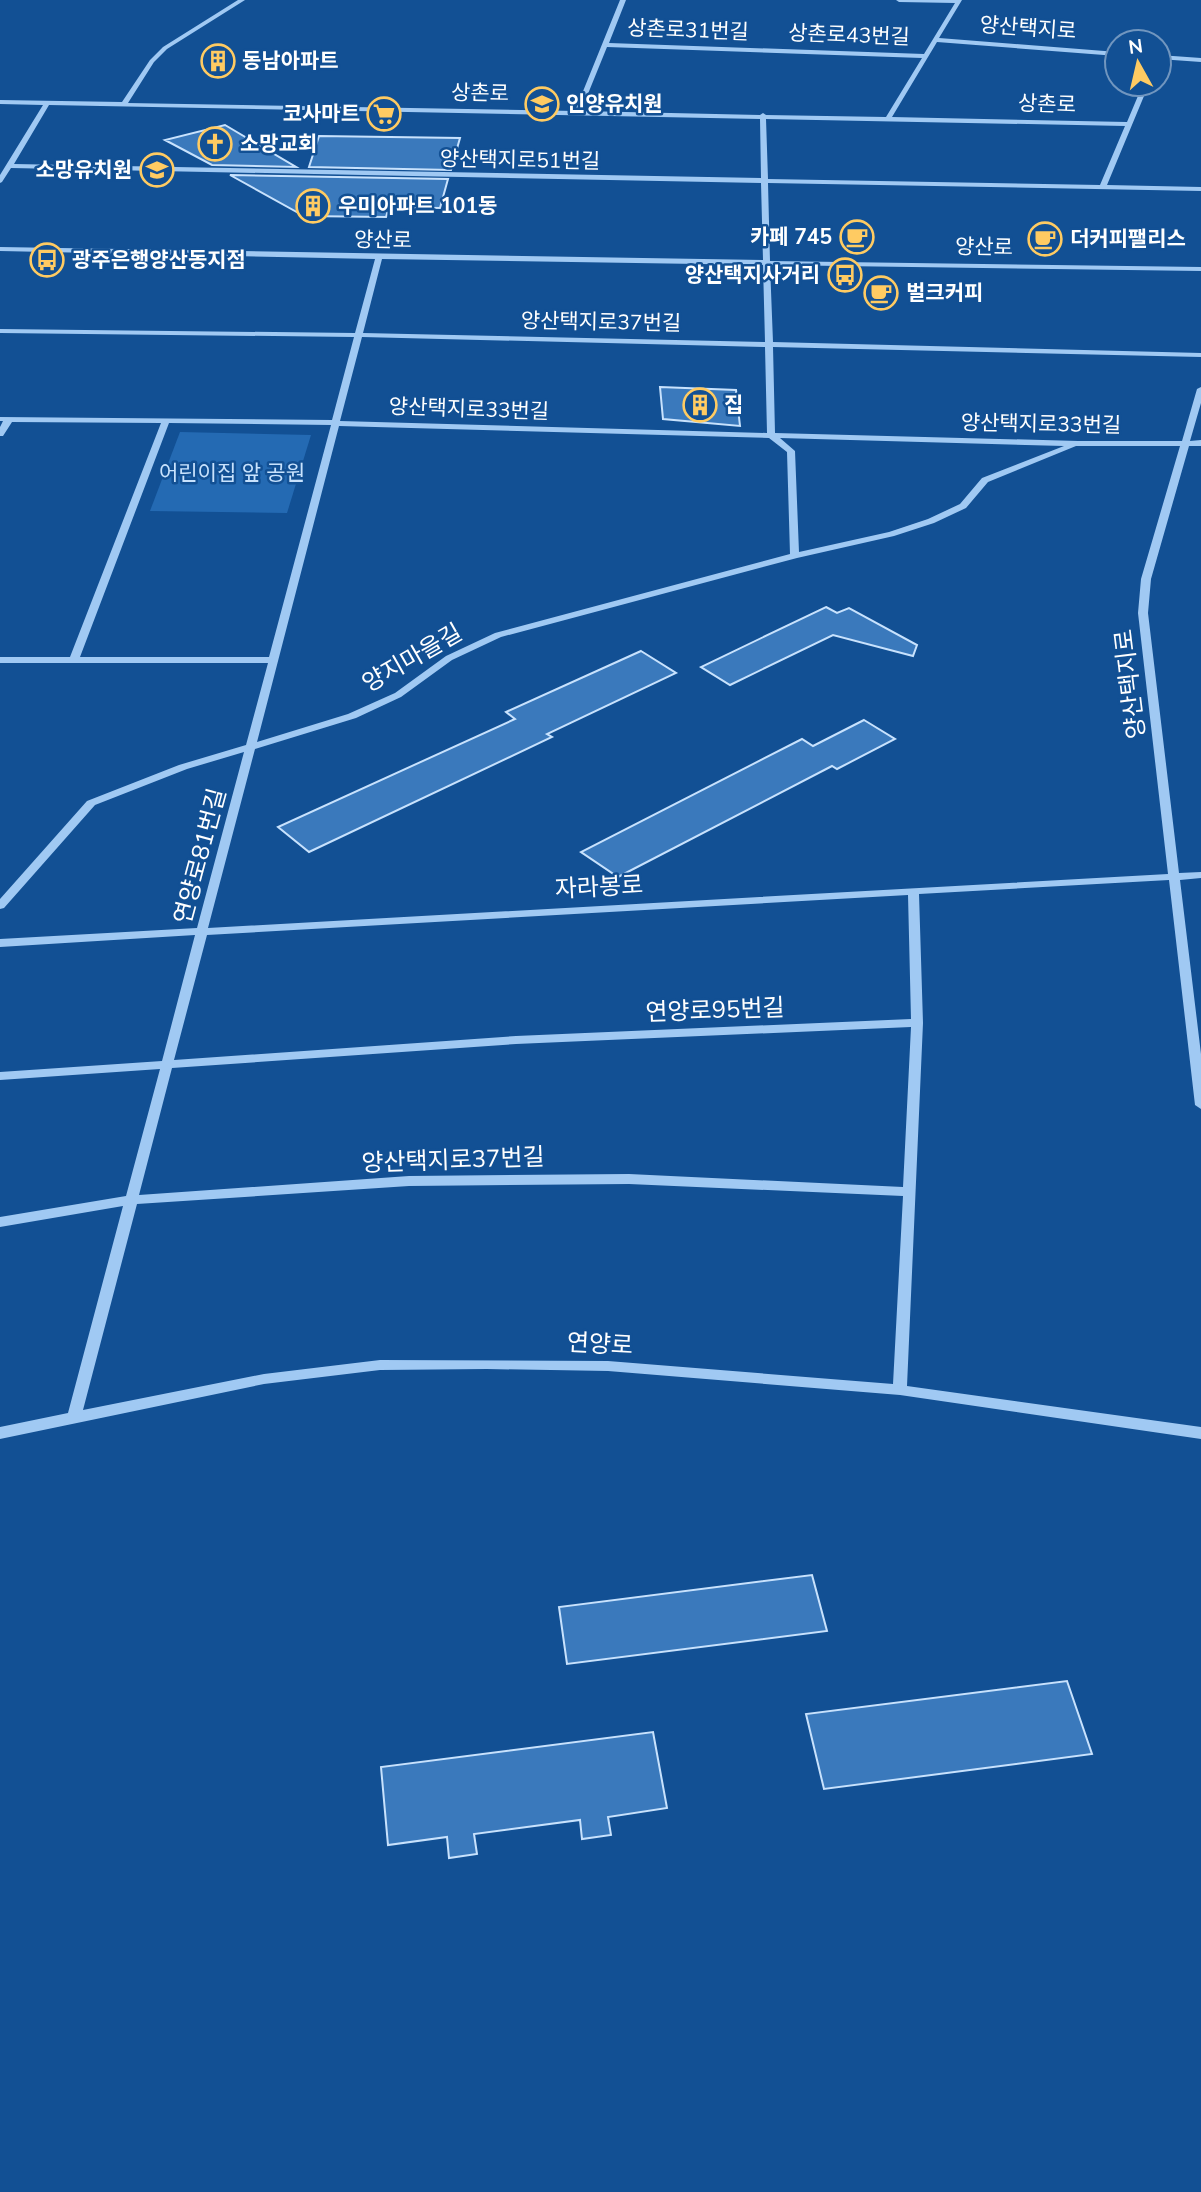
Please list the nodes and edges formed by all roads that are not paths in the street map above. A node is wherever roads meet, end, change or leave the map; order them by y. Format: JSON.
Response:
{"nodes":[{"id":1,"x":242,"y":0,"type":"edge"},
{"id":2,"x":623,"y":0,"type":"edge"},
{"id":3,"x":899,"y":0,"type":"edge"},
{"id":4,"x":958,"y":1,"type":"edge"},
{"id":5,"x":937,"y":40,"type":"junction"},
{"id":6,"x":606,"y":45,"type":"junction"},
{"id":7,"x":769,"y":50,"type":"joint"},
{"id":8,"x":1103,"y":53,"type":"edge"},
{"id":9,"x":927,"y":55,"type":"junction"},
{"id":10,"x":1173,"y":58,"type":"edge"},
{"id":11,"x":1201,"y":60,"type":"edge"},
{"id":12,"x":1140,"y":98,"type":"edge"},
{"id":13,"x":0,"y":102,"type":"edge"},
{"id":14,"x":47,"y":103,"type":"junction"},
{"id":15,"x":124,"y":105,"type":"junction"},
{"id":16,"x":578,"y":112,"type":"junction"},
{"id":17,"x":763,"y":115,"type":"junction"},
{"id":18,"x":889,"y":117,"type":"junction"},
{"id":19,"x":1128,"y":124,"type":"junction"},
{"id":20,"x":9,"y":166,"type":"junction"},
{"id":21,"x":0,"y":181,"type":"edge"},
{"id":22,"x":765,"y":183,"type":"junction"},
{"id":23,"x":1103,"y":187,"type":"junction"},
{"id":24,"x":1201,"y":189,"type":"edge"},
{"id":25,"x":0,"y":248,"type":"edge"},
{"id":26,"x":379,"y":257,"type":"junction"},
{"id":27,"x":766,"y":261,"type":"junction"},
{"id":28,"x":1201,"y":269,"type":"edge"},
{"id":29,"x":0,"y":331,"type":"edge"},
{"id":30,"x":359,"y":335,"type":"junction"},
{"id":31,"x":769,"y":345,"type":"junction"},
{"id":32,"x":1201,"y":355,"type":"edge"},
{"id":33,"x":1201,"y":389,"type":"edge"},
{"id":34,"x":4,"y":419,"type":"edge"},
{"id":35,"x":166,"y":421,"type":"junction"},
{"id":36,"x":336,"y":423,"type":"junction"},
{"id":37,"x":0,"y":433,"type":"edge"},
{"id":38,"x":771,"y":435,"type":"junction"},
{"id":39,"x":1184,"y":443,"type":"junction"},
{"id":40,"x":1201,"y":443,"type":"edge"},
{"id":41,"x":1079,"y":444,"type":"junction"},
{"id":42,"x":795,"y":556,"type":"junction"},
{"id":43,"x":1,"y":660,"type":"edge"},
{"id":44,"x":74,"y":660,"type":"junction"},
{"id":45,"x":274,"y":660,"type":"junction"},
{"id":46,"x":251,"y":746,"type":"junction"},
{"id":47,"x":1201,"y":875,"type":"edge"},
{"id":48,"x":1177,"y":877,"type":"junction"},
{"id":49,"x":913,"y":890,"type":"junction"},
{"id":50,"x":0,"y":906,"type":"edge"},
{"id":51,"x":200,"y":933,"type":"junction"},
{"id":52,"x":0,"y":943,"type":"edge"},
{"id":53,"x":917,"y":1023,"type":"junction"},
{"id":54,"x":516,"y":1040,"type":"joint"},
{"id":55,"x":168,"y":1064,"type":"junction"},
{"id":56,"x":0,"y":1076,"type":"edge"},
{"id":57,"x":1201,"y":1105,"type":"edge"},
{"id":58,"x":909,"y":1192,"type":"junction"},
{"id":59,"x":132,"y":1200,"type":"junction"},
{"id":60,"x":0,"y":1222,"type":"edge"},
{"id":61,"x":900,"y":1391,"type":"junction"},
{"id":62,"x":74,"y":1418,"type":"junction"},
{"id":63,"x":0,"y":1433,"type":"edge"},
{"id":64,"x":1201,"y":1433,"type":"edge"}],
"edges":[{"from":1,"to":15,"type":"street"},
{"from":2,"to":6,"type":"street","name":"상촌로31번길"},
{"from":3,"to":4,"type":"street"},
{"from":4,"to":5,"type":"street","name":"상촌로43번길"},
{"from":5,"to":8,"type":"street","name":"양산택지로"},
{"from":5,"to":9,"type":"street","name":"상촌로43번길"},
{"from":6,"to":7,"type":"street","name":"상촌로31번길"},
{"from":6,"to":16,"type":"street","name":"상촌로31번길"},
{"from":7,"to":9,"type":"street","name":"상촌로43번길"},
{"from":9,"to":18,"type":"street","name":"상촌로43번길"},
{"from":10,"to":11,"type":"street"},
{"from":12,"to":19,"type":"street"},
{"from":13,"to":14,"type":"street","name":"상촌로"},
{"from":14,"to":15,"type":"street","name":"상촌로"},
{"from":14,"to":20,"type":"street"},
{"from":15,"to":16,"type":"street","name":"상촌로"},
{"from":16,"to":17,"type":"street","name":"상촌로"},
{"from":17,"to":18,"type":"street","name":"상촌로"},
{"from":17,"to":22,"type":"street"},
{"from":18,"to":19,"type":"street","name":"상촌로"},
{"from":19,"to":23,"type":"street"},
{"from":20,"to":21,"type":"street"},
{"from":20,"to":22,"type":"street","name":"양산택지로51번길"},
{"from":22,"to":23,"type":"street","name":"양산택지로51번길"},
{"from":22,"to":27,"type":"street"},
{"from":23,"to":24,"type":"street","name":"양산택지로51번길"},
{"from":25,"to":26,"type":"street","name":"양산로"},
{"from":26,"to":27,"type":"street","name":"양산로"},
{"from":26,"to":30,"type":"street","name":"연양로81번길"},
{"from":27,"to":28,"type":"street","name":"양산로"},
{"from":27,"to":31,"type":"street"},
{"from":29,"to":30,"type":"street","name":"양산택지로37번길"},
{"from":30,"to":31,"type":"street","name":"양산택지로37번길"},
{"from":30,"to":36,"type":"street","name":"연양로81번길"},
{"from":31,"to":32,"type":"street","name":"양산택지로37번길"},
{"from":31,"to":38,"type":"street"},
{"from":33,"to":39,"type":"street","name":"양산택지로"},
{"from":34,"to":35,"type":"street","name":"양산택지로33번길"},
{"from":34,"to":37,"type":"street","name":"양산택지로33번길"},
{"from":35,"to":36,"type":"street","name":"양산택지로33번길"},
{"from":35,"to":44,"type":"street"},
{"from":36,"to":38,"type":"street","name":"양산택지로33번길"},
{"from":36,"to":45,"type":"street","name":"연양로81번길"},
{"from":38,"to":41,"type":"street","name":"양산택지로33번길"},
{"from":38,"to":42,"type":"street"},
{"from":39,"to":40,"type":"street","name":"양산택지로33번길"},
{"from":39,"to":41,"type":"street","name":"양산택지로33번길"},
{"from":39,"to":48,"type":"street","name":"양산택지로"},
{"from":41,"to":42,"type":"street","name":"양지마을길"},
{"from":42,"to":46,"type":"street","name":"양지마을길"},
{"from":43,"to":44,"type":"street"},
{"from":44,"to":45,"type":"street"},
{"from":45,"to":46,"type":"street","name":"연양로81번길"},
{"from":46,"to":50,"type":"street","name":"양지마을길"},
{"from":46,"to":51,"type":"street","name":"연양로81번길"},
{"from":47,"to":48,"type":"street","name":"자라봉로"},
{"from":48,"to":49,"type":"street","name":"자라봉로"},
{"from":48,"to":57,"type":"street","name":"양산택지로"},
{"from":49,"to":51,"type":"street","name":"자라봉로"},
{"from":49,"to":53,"type":"street"},
{"from":51,"to":52,"type":"street","name":"자라봉로"},
{"from":51,"to":55,"type":"street","name":"연양로81번길"},
{"from":53,"to":54,"type":"street","name":"연양로95번길"},
{"from":53,"to":58,"type":"street"},
{"from":54,"to":55,"type":"street"},
{"from":55,"to":56,"type":"street"},
{"from":55,"to":59,"type":"street","name":"연양로81번길"},
{"from":58,"to":59,"type":"street","name":"양산택지로37번길"},
{"from":58,"to":61,"type":"street"},
{"from":59,"to":60,"type":"street","name":"양산택지로37번길"},
{"from":59,"to":62,"type":"street","name":"연양로81번길"},
{"from":61,"to":62,"type":"street","name":"연양로"},
{"from":61,"to":64,"type":"street","name":"연양로"},
{"from":62,"to":63,"type":"street","name":"연양로"}]}
